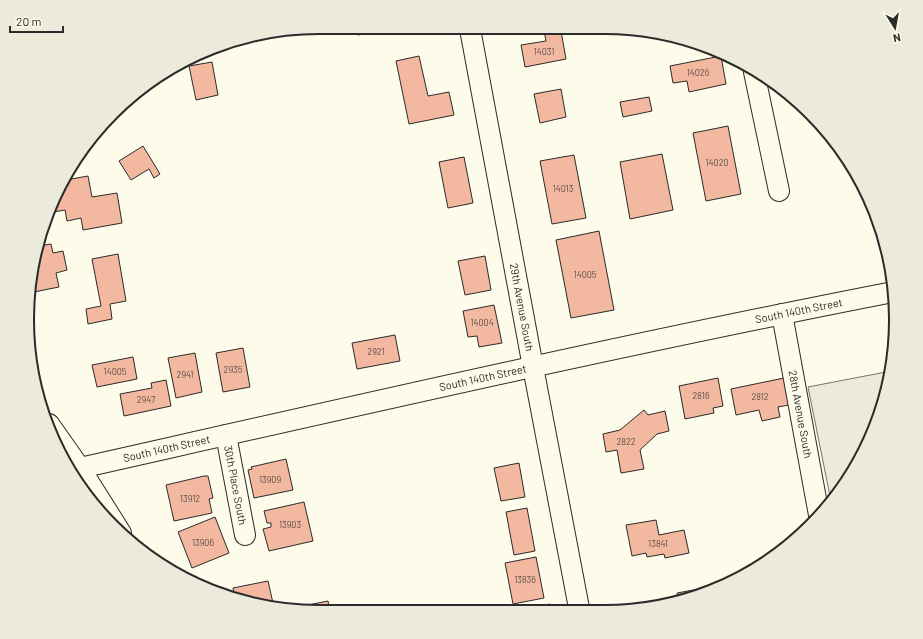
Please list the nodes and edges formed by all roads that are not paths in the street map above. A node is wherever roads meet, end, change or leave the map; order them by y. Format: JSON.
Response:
{"nodes":[{"id":1,"x":471,"y":34,"type":"edge"},
{"id":2,"x":755,"y":78,"type":"edge"},
{"id":3,"x":779,"y":191,"type":"dead end"},
{"id":4,"x":888,"y":293,"type":"edge"},
{"id":5,"x":782,"y":314,"type":"junction"},
{"id":6,"x":533,"y":367,"type":"junction"},
{"id":7,"x":226,"y":435,"type":"junction"},
{"id":8,"x":70,"y":459,"type":"edge"},
{"id":9,"x":77,"y":470,"type":"edge"},
{"id":10,"x":94,"y":494,"type":"edge"},
{"id":11,"x":818,"y":508,"type":"edge"},
{"id":12,"x":245,"y":535,"type":"dead end"},
{"id":13,"x":578,"y":605,"type":"edge"}],
"edges":[{"from":1,"to":6,"type":"street","name":"29th Avenue South"},
{"from":2,"to":3,"type":"street"},
{"from":4,"to":5,"type":"street","name":"South 140th Street"},
{"from":5,"to":6,"type":"street","name":"South 140th Street"},
{"from":5,"to":11,"type":"street","name":"28th Avenue South"},
{"from":6,"to":7,"type":"street","name":"South 140th Street"},
{"from":6,"to":13,"type":"street","name":"29th Avenue South"},
{"from":7,"to":9,"type":"street","name":"South 140th Street"},
{"from":7,"to":12,"type":"street","name":"30th Place South"},
{"from":8,"to":9,"type":"street"},
{"from":9,"to":10,"type":"street"}]}
